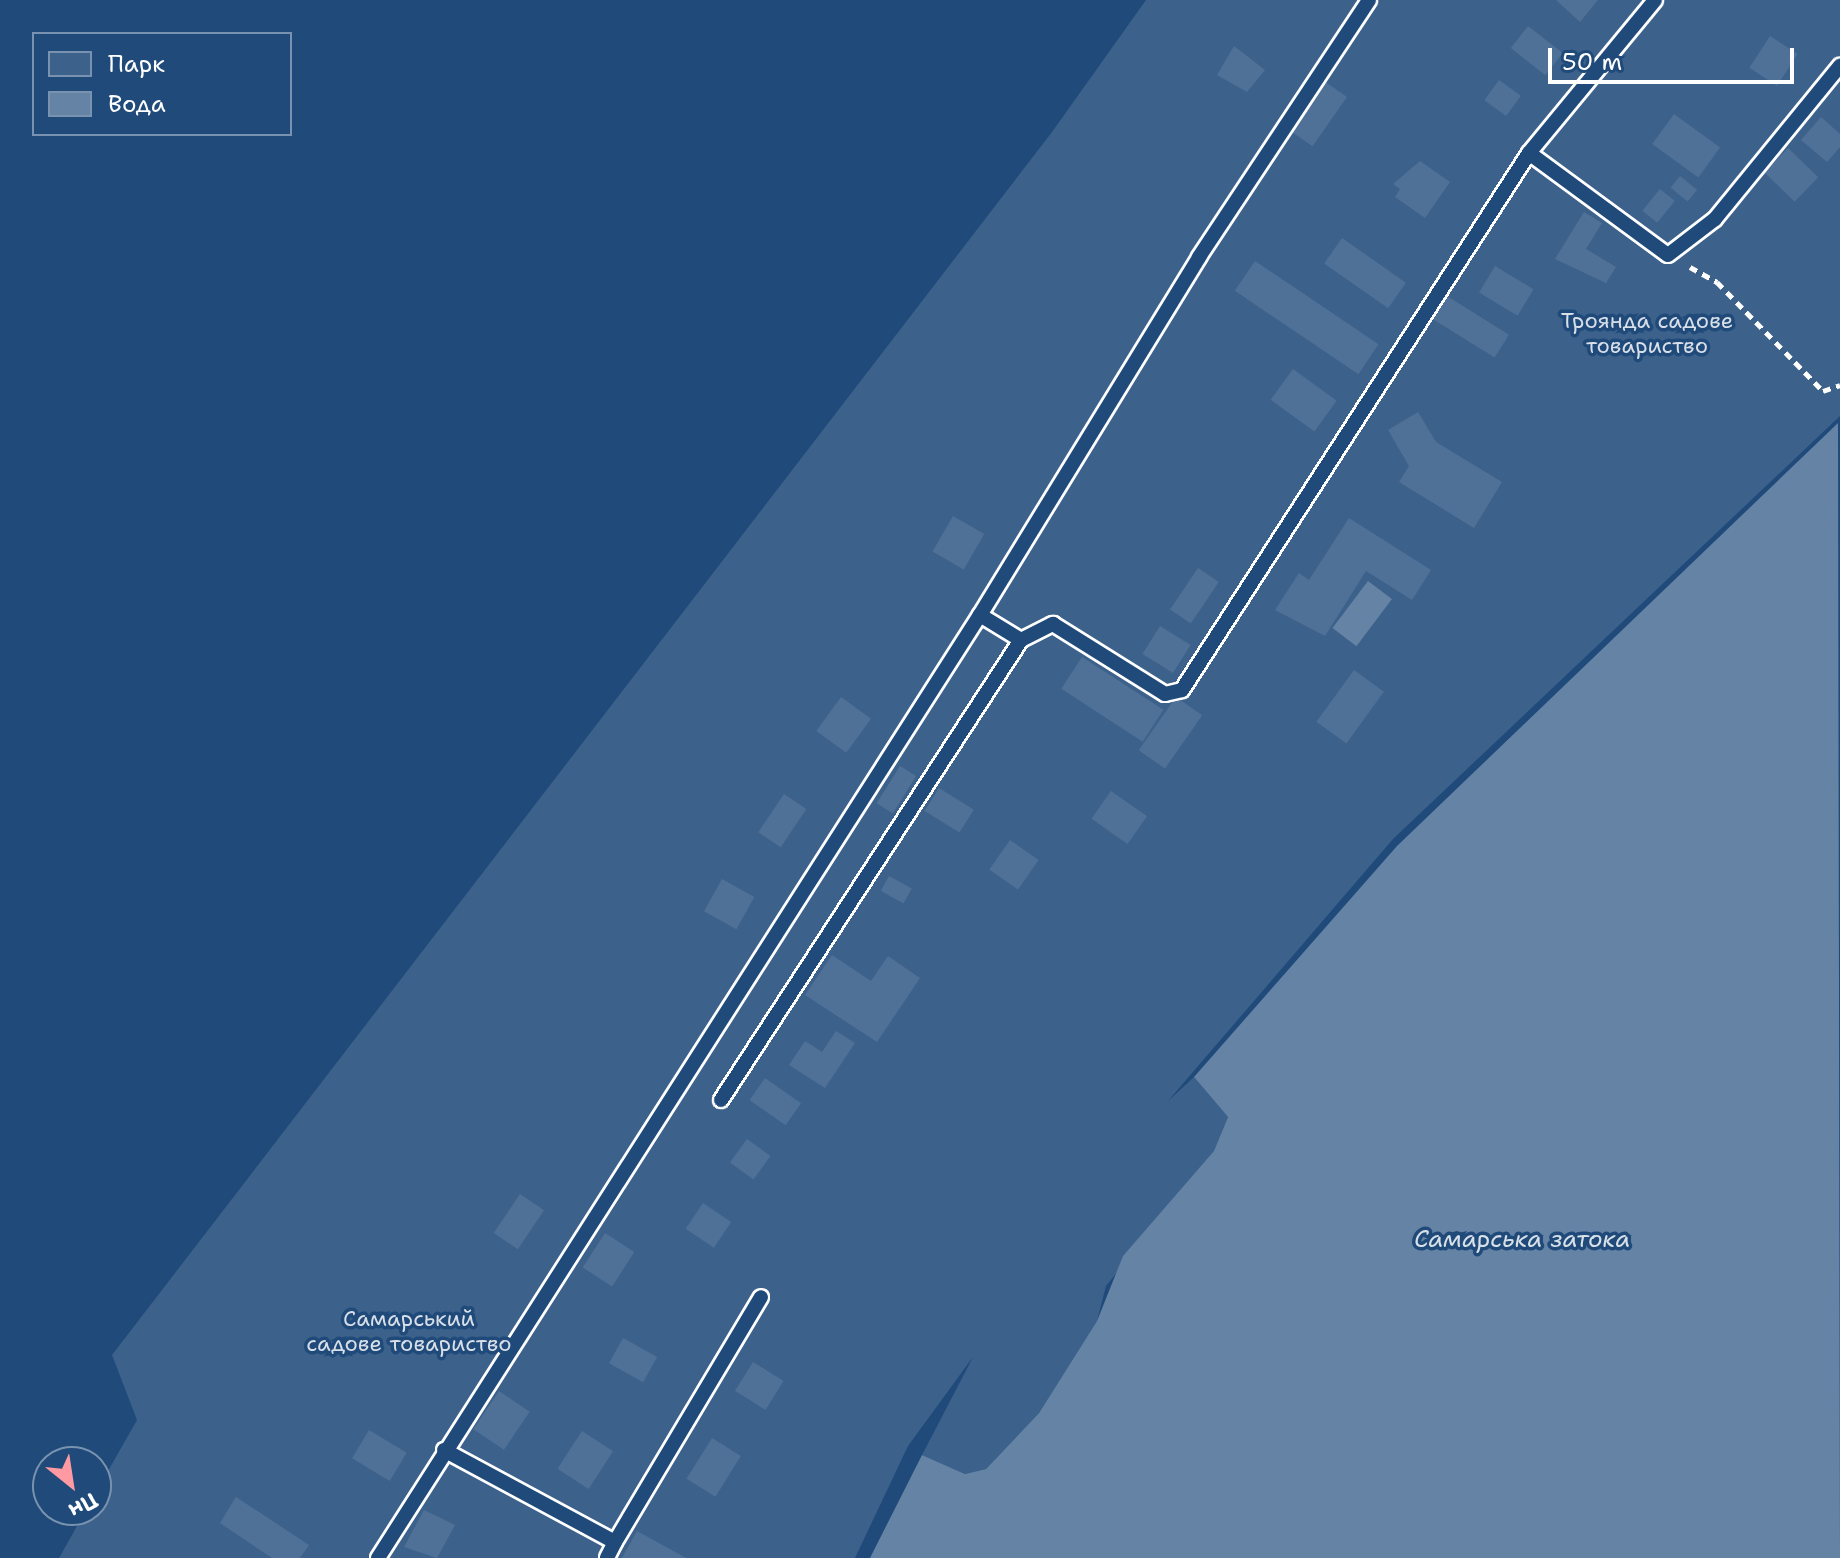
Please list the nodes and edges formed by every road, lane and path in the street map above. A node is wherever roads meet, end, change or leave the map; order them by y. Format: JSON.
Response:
{"nodes":[{"id":1,"x":1369,"y":0,"type":"edge"},
{"id":2,"x":1655,"y":0,"type":"edge"},
{"id":3,"x":1840,"y":66,"type":"edge"},
{"id":4,"x":1529,"y":153,"type":"junction"},
{"id":5,"x":1668,"y":255,"type":"junction"},
{"id":6,"x":1840,"y":385,"type":"edge"},
{"id":7,"x":980,"y":615,"type":"junction"},
{"id":8,"x":1021,"y":640,"type":"junction"},
{"id":9,"x":721,"y":1100,"type":"dead end"},
{"id":10,"x":761,"y":1297,"type":"dead end"},
{"id":11,"x":444,"y":1450,"type":"junction"},
{"id":12,"x":615,"y":1542,"type":"junction"},
{"id":13,"x":378,"y":1558,"type":"edge"},
{"id":14,"x":607,"y":1558,"type":"edge"}],
"edges":[{"from":1,"to":7,"type":"lane"},
{"from":2,"to":4,"type":"lane"},
{"from":3,"to":5,"type":"lane"},
{"from":4,"to":5,"type":"lane"},
{"from":4,"to":8,"type":"lane"},
{"from":5,"to":6,"type":"path"},
{"from":7,"to":8,"type":"lane"},
{"from":7,"to":11,"type":"lane"},
{"from":8,"to":9,"type":"lane"},
{"from":10,"to":12,"type":"lane"},
{"from":11,"to":12,"type":"lane"},
{"from":11,"to":13,"type":"lane"},
{"from":12,"to":14,"type":"lane"}]}
